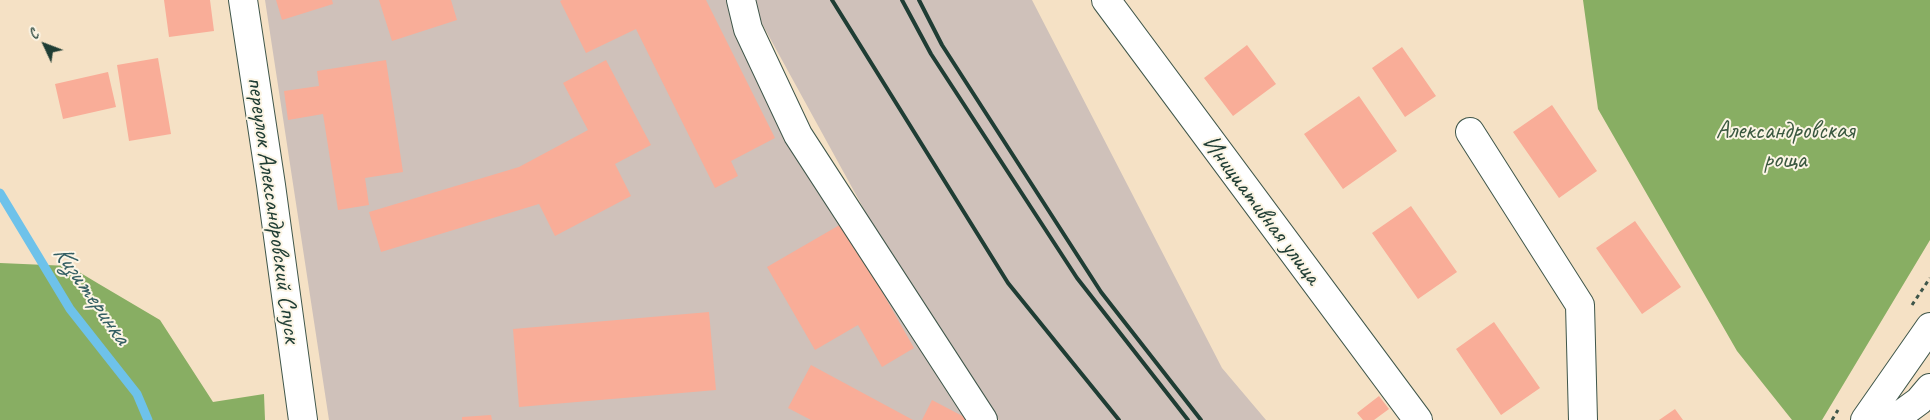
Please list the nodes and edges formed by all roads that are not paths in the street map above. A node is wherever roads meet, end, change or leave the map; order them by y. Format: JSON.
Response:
{"nodes":[{"id":1,"x":243,"y":0,"type":"edge"},
{"id":2,"x":741,"y":0,"type":"edge"},
{"id":3,"x":1114,"y":5,"type":"edge"},
{"id":4,"x":1470,"y":132,"type":"dead end"},
{"id":5,"x":1930,"y":327,"type":"edge"},
{"id":6,"x":1930,"y":388,"type":"edge"},
{"id":7,"x":303,"y":420,"type":"edge"},
{"id":8,"x":984,"y":420,"type":"edge"},
{"id":9,"x":1418,"y":420,"type":"edge"},
{"id":10,"x":1583,"y":420,"type":"edge"},
{"id":11,"x":1865,"y":420,"type":"edge"},
{"id":12,"x":1893,"y":420,"type":"edge"}],
"edges":[{"from":1,"to":7,"type":"street","name":"переулок Александровский Спуск"},
{"from":2,"to":8,"type":"street"},
{"from":3,"to":9,"type":"street","name":"Инициативная улица"},
{"from":4,"to":10,"type":"street"},
{"from":5,"to":11,"type":"street"},
{"from":6,"to":12,"type":"street"}]}
